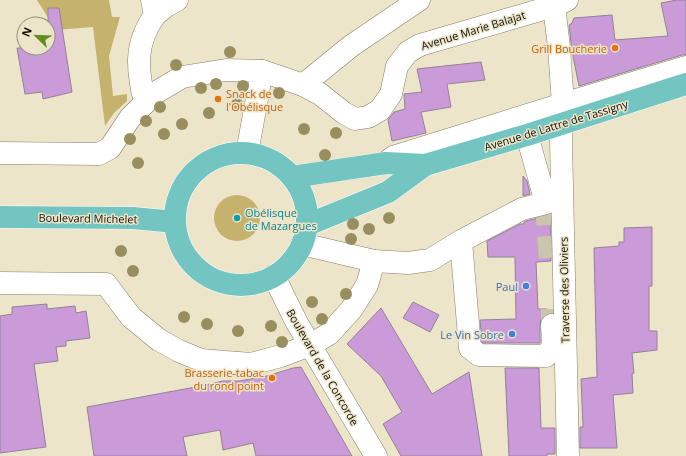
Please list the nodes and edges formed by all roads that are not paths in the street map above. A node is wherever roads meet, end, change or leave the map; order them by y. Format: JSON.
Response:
{"nodes":[{"id":1,"x":177,"y":0,"type":"edge"},
{"id":2,"x":419,"y":0,"type":"edge"},
{"id":3,"x":561,"y":3,"type":"edge"},
{"id":4,"x":153,"y":8,"type":"edge"},
{"id":5,"x":686,"y":67,"type":"edge"},
{"id":6,"x":262,"y":71,"type":"junction"},
{"id":7,"x":686,"y":84,"type":"edge"},
{"id":8,"x":303,"y":85,"type":"junction"},
{"id":9,"x":145,"y":103,"type":"junction"},
{"id":10,"x":563,"y":113,"type":"junction"},
{"id":11,"x":526,"y":134,"type":"junction"},
{"id":12,"x":0,"y":153,"type":"edge"},
{"id":13,"x":247,"y":153,"type":"junction"},
{"id":14,"x":386,"y":163,"type":"junction"},
{"id":15,"x":425,"y":165,"type":"junction"},
{"id":16,"x":292,"y":177,"type":"junction"},
{"id":17,"x":0,"y":217,"type":"edge"},
{"id":18,"x":175,"y":222,"type":"junction"},
{"id":19,"x":304,"y":234,"type":"junction"},
{"id":20,"x":461,"y":241,"type":"junction"},
{"id":21,"x":374,"y":261,"type":"junction"},
{"id":22,"x":550,"y":261,"type":"tunnel mouth"},
{"id":23,"x":274,"y":276,"type":"junction"},
{"id":24,"x":0,"y":283,"type":"edge"},
{"id":25,"x":310,"y":345,"type":"junction"},
{"id":26,"x":376,"y":456,"type":"edge"},
{"id":27,"x":568,"y":456,"type":"edge"}],
"edges":[{"from":1,"to":4,"type":"street"},
{"from":2,"to":8,"type":"street"},
{"from":3,"to":8,"type":"street","name":"Avenue Marie Balajat"},
{"from":3,"to":10,"type":"street","name":"Traverse des Oliviers"},
{"from":4,"to":9,"type":"street"},
{"from":5,"to":10,"type":"street"},
{"from":6,"to":8,"type":"street","name":"Avenue Marie Balajat"},
{"from":6,"to":9,"type":"street","name":"Avenue Marie Balajat"},
{"from":6,"to":13,"type":"street"},
{"from":7,"to":10,"type":"main road","name":"Avenue de Lattre de Tassigny"},
{"from":9,"to":12,"type":"street","name":"Avenue Marie Balajat"},
{"from":10,"to":11,"type":"main road","name":"Avenue de Lattre de Tassigny"},
{"from":10,"to":14,"type":"street"},
{"from":10,"to":27,"type":"street","name":"Traverse des Oliviers"},
{"from":11,"to":15,"type":"main road","name":"Avenue de Lattre de Tassigny"},
{"from":11,"to":20,"type":"street"},
{"from":13,"to":16,"type":"main road"},
{"from":13,"to":18,"type":"main road"},
{"from":14,"to":15,"type":"main road","name":"Avenue de Lattre de Tassigny"},
{"from":14,"to":16,"type":"main road","name":"Avenue de Lattre de Tassigny"},
{"from":15,"to":19,"type":"main road","name":"Avenue de Lattre de Tassigny"},
{"from":16,"to":19,"type":"main road"},
{"from":17,"to":18,"type":"main road","name":"Boulevard Michelet"},
{"from":18,"to":23,"type":"main road"},
{"from":19,"to":21,"type":"street"},
{"from":19,"to":23,"type":"main road"},
{"from":20,"to":21,"type":"street"},
{"from":20,"to":22,"type":"street"},
{"from":21,"to":25,"type":"street"},
{"from":23,"to":25,"type":"street","name":"Boulevard de la Concorde"},
{"from":24,"to":25,"type":"street"},
{"from":25,"to":26,"type":"street","name":"Boulevard de la Concorde"}]}
